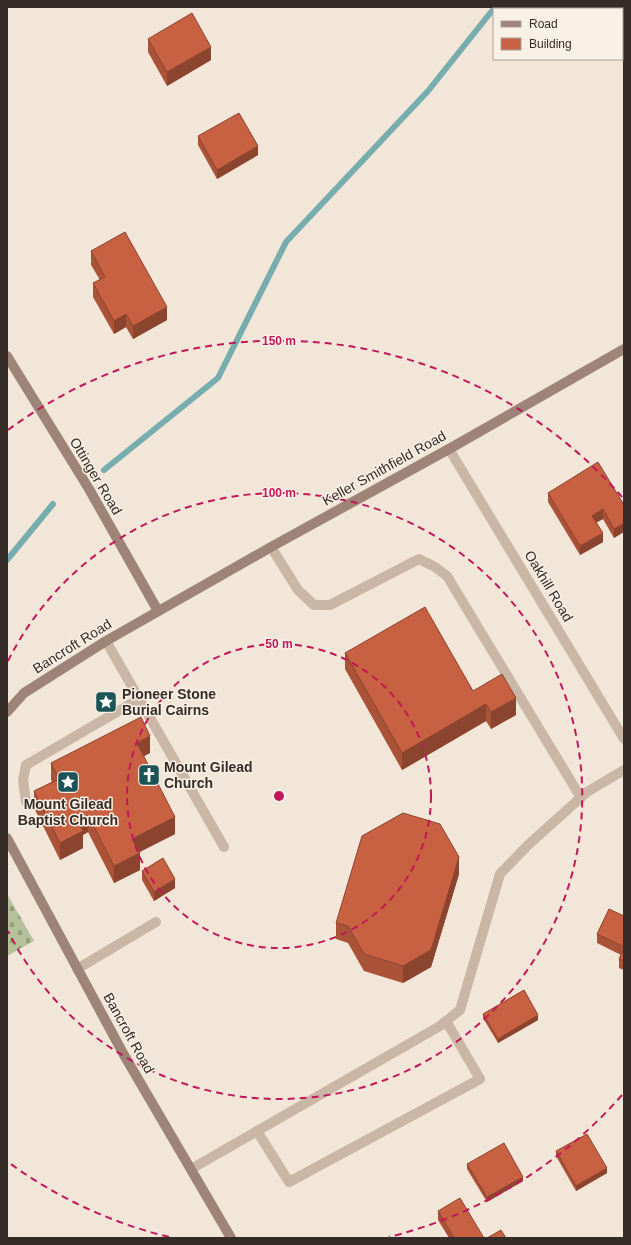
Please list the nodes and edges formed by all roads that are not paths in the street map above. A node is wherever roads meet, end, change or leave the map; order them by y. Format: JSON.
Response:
{"nodes":[{"id":1,"x":624,"y":349,"type":"edge"},
{"id":2,"x":7,"y":356,"type":"edge"},
{"id":3,"x":449,"y":449,"type":"junction"},
{"id":4,"x":271,"y":547,"type":"junction"},
{"id":5,"x":158,"y":611,"type":"junction"},
{"id":6,"x":106,"y":641,"type":"junction"},
{"id":7,"x":139,"y":699,"type":"junction"},
{"id":8,"x":7,"y":712,"type":"edge"},
{"id":9,"x":624,"y":739,"type":"edge"},
{"id":10,"x":624,"y":770,"type":"edge"},
{"id":11,"x":581,"y":798,"type":"junction"},
{"id":12,"x":26,"y":802,"type":"dead end"},
{"id":13,"x":7,"y":838,"type":"edge"},
{"id":14,"x":224,"y":847,"type":"dead end"},
{"id":15,"x":156,"y":922,"type":"dead end"},
{"id":16,"x":77,"y":969,"type":"junction"},
{"id":17,"x":446,"y":1021,"type":"junction"},
{"id":18,"x":257,"y":1131,"type":"junction"},
{"id":19,"x":191,"y":1169,"type":"junction"},
{"id":20,"x":231,"y":1238,"type":"edge"}],
"edges":[{"from":1,"to":3,"type":"street","name":"Keller Smithfield Road"},
{"from":2,"to":5,"type":"street","name":"Ottinger Road"},
{"from":3,"to":4,"type":"street","name":"Keller Smithfield Road"},
{"from":3,"to":9,"type":"street","name":"Oakhill Road"},
{"from":4,"to":5,"type":"street","name":"Keller Smithfield Road"},
{"from":4,"to":11,"type":"street"},
{"from":5,"to":6,"type":"street","name":"Bancroft Road"},
{"from":6,"to":7,"type":"street"},
{"from":6,"to":8,"type":"street","name":"Bancroft Road"},
{"from":7,"to":12,"type":"street"},
{"from":7,"to":14,"type":"street"},
{"from":10,"to":11,"type":"street"},
{"from":11,"to":17,"type":"street"},
{"from":13,"to":16,"type":"street","name":"Bancroft Road"},
{"from":15,"to":16,"type":"street"},
{"from":16,"to":19,"type":"street","name":"Bancroft Road"},
{"from":17,"to":18,"type":"street"},
{"from":17,"to":18,"type":"street"},
{"from":18,"to":19,"type":"street"},
{"from":19,"to":20,"type":"street","name":"Bancroft Road"}]}
